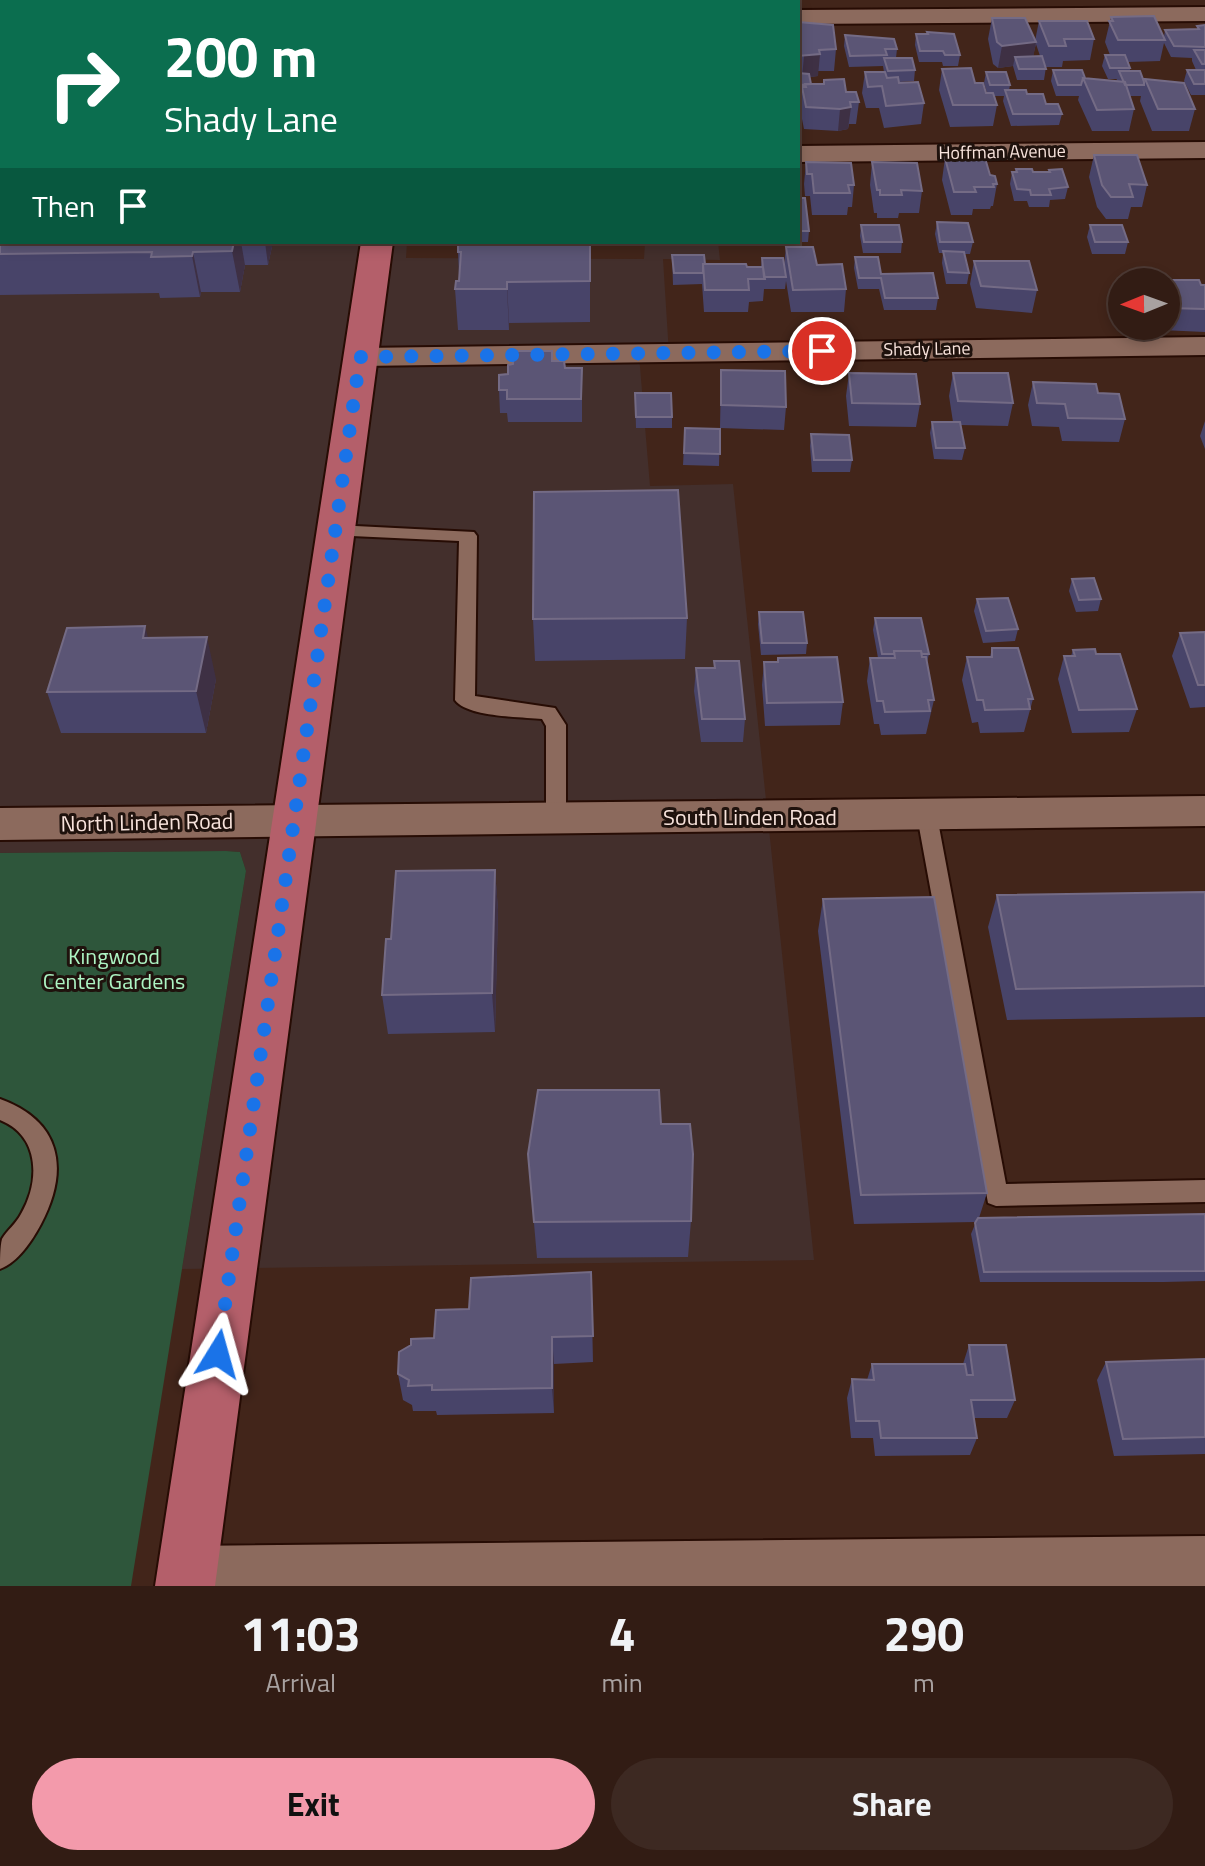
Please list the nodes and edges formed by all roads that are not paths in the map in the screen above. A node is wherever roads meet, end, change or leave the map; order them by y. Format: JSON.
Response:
{"nodes":[{"id":1,"x":942,"y":8,"type":"edge"},
{"id":2,"x":1205,"y":14,"type":"edge"},
{"id":3,"x":800,"y":17,"type":"edge"},
{"id":4,"x":1205,"y":150,"type":"edge"},
{"id":5,"x":800,"y":154,"type":"edge"},
{"id":6,"x":377,"y":244,"type":"edge"},
{"id":7,"x":1205,"y":346,"type":"edge"},
{"id":8,"x":360,"y":357,"type":"junction"},
{"id":9,"x":336,"y":531,"type":"junction"},
{"id":10,"x":1205,"y":811,"type":"edge"},
{"id":11,"x":927,"y":816,"type":"junction"},
{"id":12,"x":295,"y":819,"type":"junction"},
{"id":13,"x":556,"y":819,"type":"junction"},
{"id":14,"x":0,"y":824,"type":"edge"},
{"id":15,"x":0,"y":1109,"type":"edge"},
{"id":16,"x":1205,"y":1191,"type":"edge"},
{"id":17,"x":0,"y":1258,"type":"edge"},
{"id":18,"x":1205,"y":1563,"type":"edge"},
{"id":19,"x":185,"y":1580,"type":"edge"}],
"edges":[{"from":1,"to":2,"type":"street"},
{"from":1,"to":3,"type":"street"},
{"from":4,"to":5,"type":"street","name":"Hoffman Avenue"},
{"from":6,"to":8,"type":"main road"},
{"from":7,"to":8,"type":"street","name":"Shady Lane"},
{"from":8,"to":9,"type":"main road"},
{"from":9,"to":12,"type":"main road"},
{"from":9,"to":13,"type":"lane"},
{"from":10,"to":11,"type":"street","name":"South Linden Road"},
{"from":11,"to":13,"type":"street","name":"South Linden Road"},
{"from":11,"to":16,"type":"lane"},
{"from":12,"to":13,"type":"street","name":"South Linden Road"},
{"from":12,"to":14,"type":"street","name":"North Linden Road"},
{"from":12,"to":19,"type":"main road"},
{"from":15,"to":17,"type":"lane"},
{"from":18,"to":19,"type":"street"}]}
